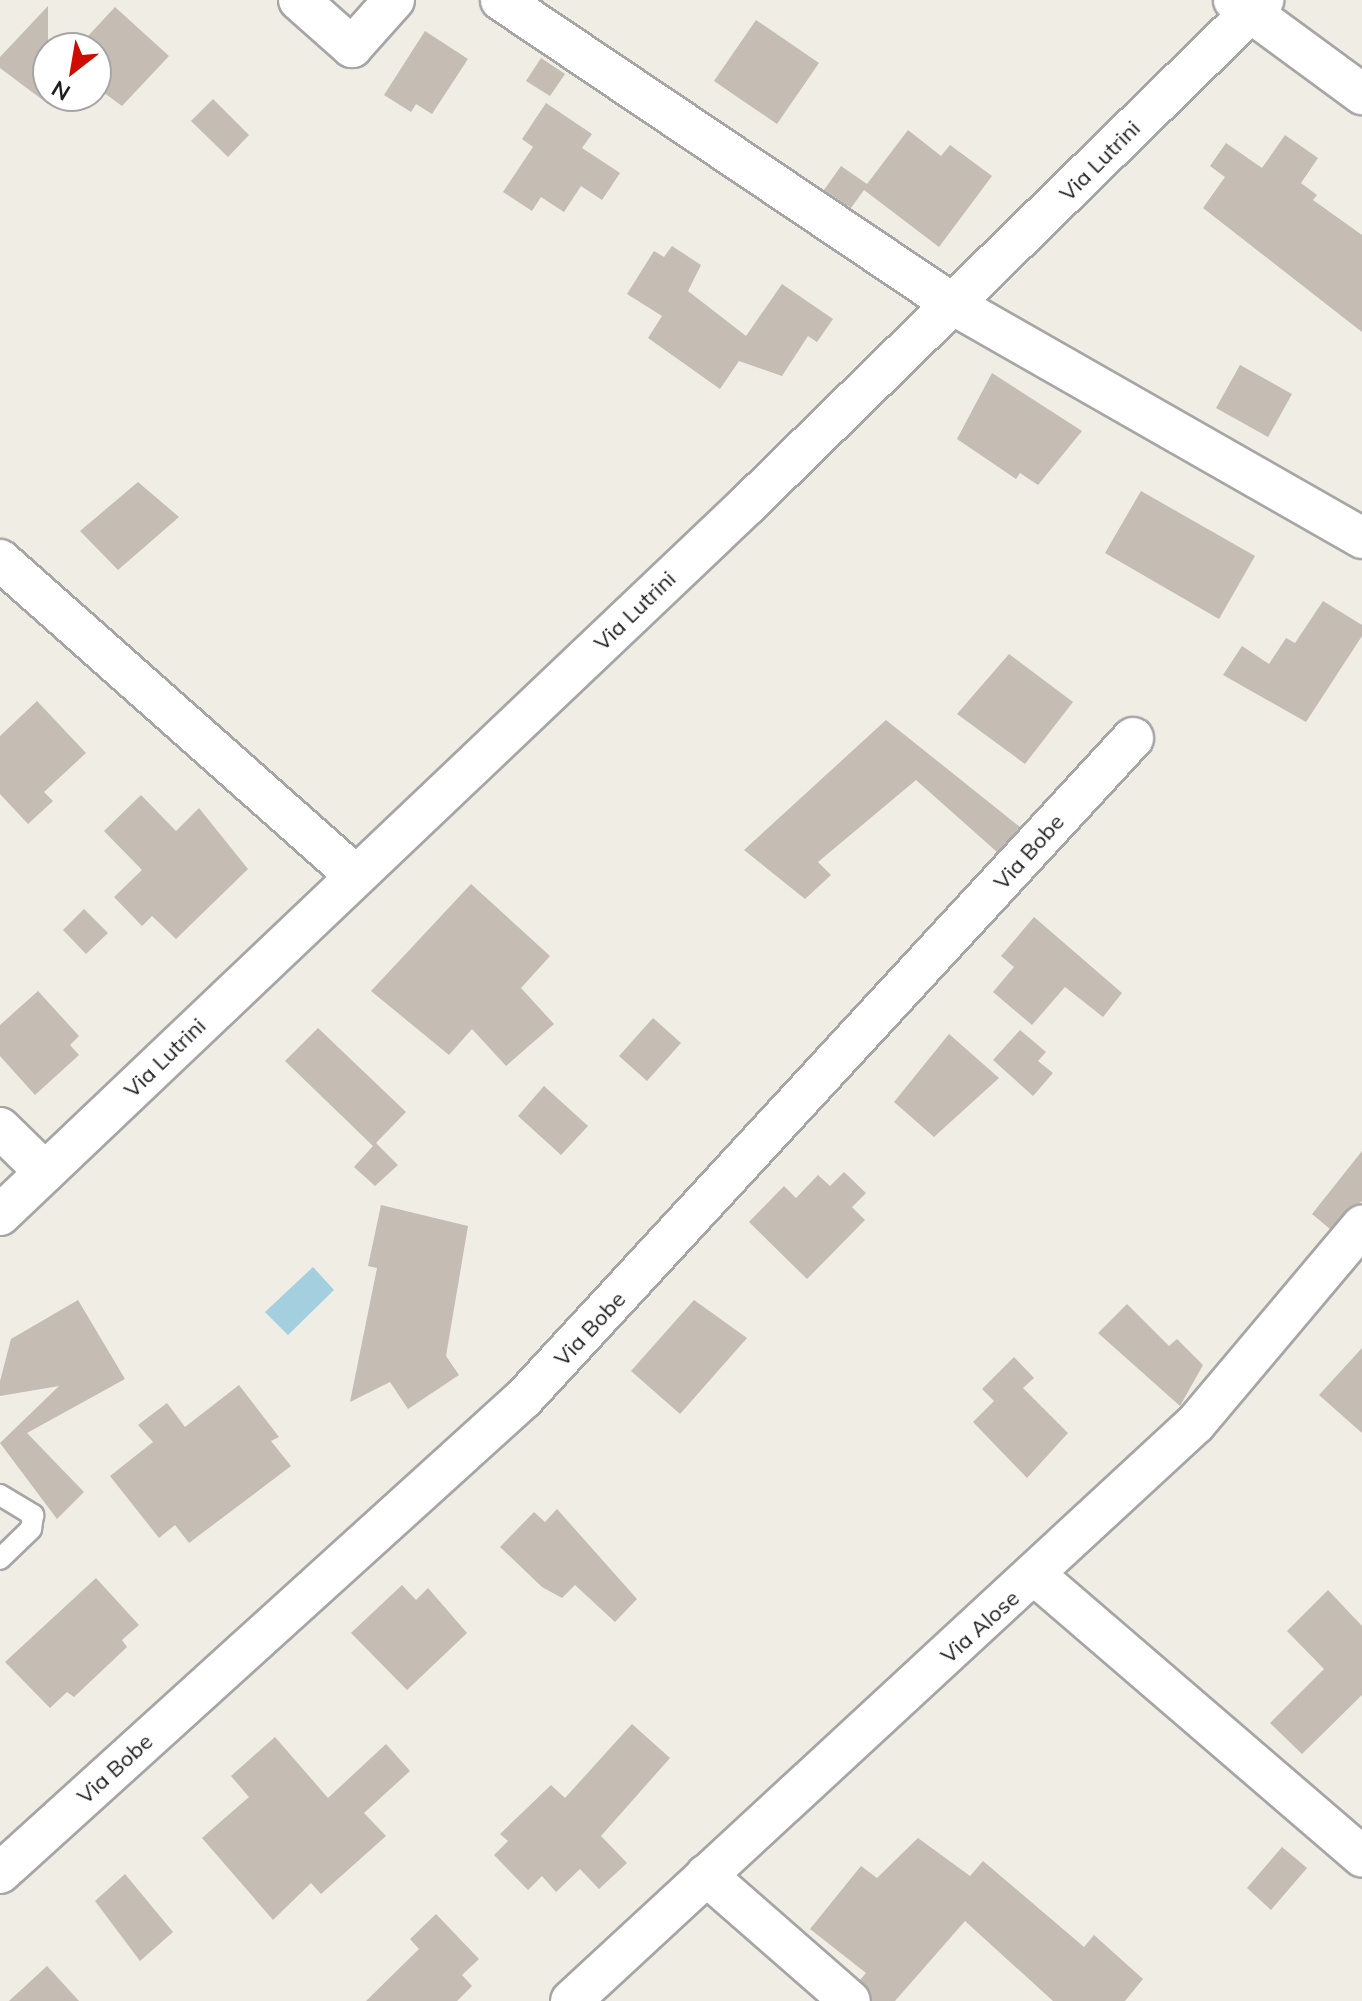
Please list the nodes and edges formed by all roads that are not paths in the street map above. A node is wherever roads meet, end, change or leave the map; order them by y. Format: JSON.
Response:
{"nodes":[{"id":1,"x":299,"y":0,"type":"edge"},
{"id":2,"x":394,"y":0,"type":"edge"},
{"id":3,"x":501,"y":0,"type":"edge"},
{"id":4,"x":1249,"y":4,"type":"edge"},
{"id":5,"x":1362,"y":94,"type":"edge"},
{"id":6,"x":954,"y":305,"type":"junction"},
{"id":7,"x":1362,"y":538,"type":"edge"},
{"id":8,"x":0,"y":560,"type":"edge"},
{"id":9,"x":1133,"y":738,"type":"dead end"},
{"id":10,"x":356,"y":876,"type":"junction"},
{"id":11,"x":0,"y":1128,"type":"edge"},
{"id":12,"x":45,"y":1172,"type":"junction"},
{"id":13,"x":0,"y":1215,"type":"edge"},
{"id":14,"x":1355,"y":1248,"type":"edge"},
{"id":15,"x":0,"y":1495,"type":"edge"},
{"id":16,"x":0,"y":1559,"type":"edge"},
{"id":17,"x":1036,"y":1576,"type":"junction"},
{"id":18,"x":1362,"y":1856,"type":"edge"},
{"id":19,"x":0,"y":1873,"type":"edge"},
{"id":20,"x":706,"y":1875,"type":"junction"},
{"id":21,"x":571,"y":2001,"type":"edge"},
{"id":22,"x":850,"y":2001,"type":"edge"}],
"edges":[{"from":1,"to":2,"type":"street"},
{"from":3,"to":6,"type":"street"},
{"from":4,"to":5,"type":"street"},
{"from":4,"to":6,"type":"street","name":"Via Lutrini"},
{"from":6,"to":7,"type":"street"},
{"from":6,"to":10,"type":"street","name":"Via Lutrini"},
{"from":8,"to":10,"type":"street"},
{"from":9,"to":19,"type":"street","name":"Via Bobe"},
{"from":10,"to":12,"type":"street","name":"Via Lutrini"},
{"from":11,"to":12,"type":"street"},
{"from":12,"to":13,"type":"street","name":"Via Lutrini"},
{"from":14,"to":17,"type":"street","name":"Via Alose"},
{"from":15,"to":16,"type":"lane"},
{"from":17,"to":18,"type":"street"},
{"from":17,"to":20,"type":"street","name":"Via Alose"},
{"from":20,"to":21,"type":"street","name":"Via Alose"},
{"from":20,"to":22,"type":"street"}]}
